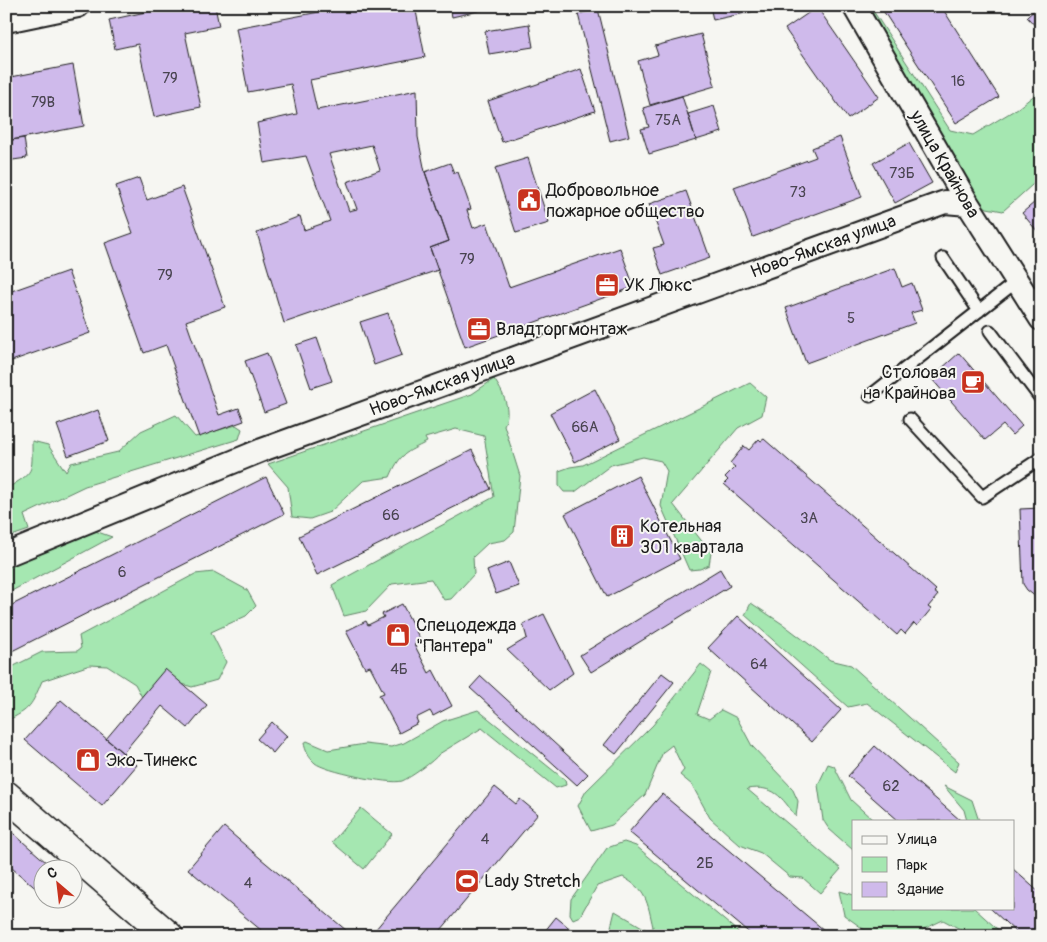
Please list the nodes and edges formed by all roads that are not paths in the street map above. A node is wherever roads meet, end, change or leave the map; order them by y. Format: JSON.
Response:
{"nodes":[{"id":1,"x":78,"y":6,"type":"edge"},
{"id":2,"x":854,"y":6,"type":"edge"},
{"id":3,"x":6,"y":21,"type":"edge"},
{"id":4,"x":968,"y":204,"type":"junction"},
{"id":5,"x":943,"y":258,"type":"dead end"},
{"id":6,"x":1017,"y":281,"type":"junction"},
{"id":7,"x":979,"y":311,"type":"junction"},
{"id":8,"x":1041,"y":319,"type":"edge"},
{"id":9,"x":990,"y":331,"type":"dead end"},
{"id":10,"x":870,"y":396,"type":"dead end"},
{"id":11,"x":1041,"y":399,"type":"edge"},
{"id":12,"x":910,"y":418,"type":"dead end"},
{"id":13,"x":1041,"y":458,"type":"edge"},
{"id":14,"x":6,"y":555,"type":"edge"},
{"id":15,"x":6,"y":795,"type":"edge"},
{"id":16,"x":169,"y":936,"type":"edge"}],
"edges":[{"from":1,"to":3,"type":"street"},
{"from":2,"to":4,"type":"street","name":"улица Крайнова"},
{"from":4,"to":6,"type":"street","name":"улица Крайнова"},
{"from":4,"to":14,"type":"street","name":"Ново-Ямская улица"},
{"from":5,"to":7,"type":"lane"},
{"from":6,"to":7,"type":"lane"},
{"from":6,"to":8,"type":"street","name":"улица Крайнова"},
{"from":7,"to":10,"type":"lane"},
{"from":9,"to":11,"type":"lane"},
{"from":12,"to":13,"type":"lane"},
{"from":15,"to":16,"type":"street"}]}
